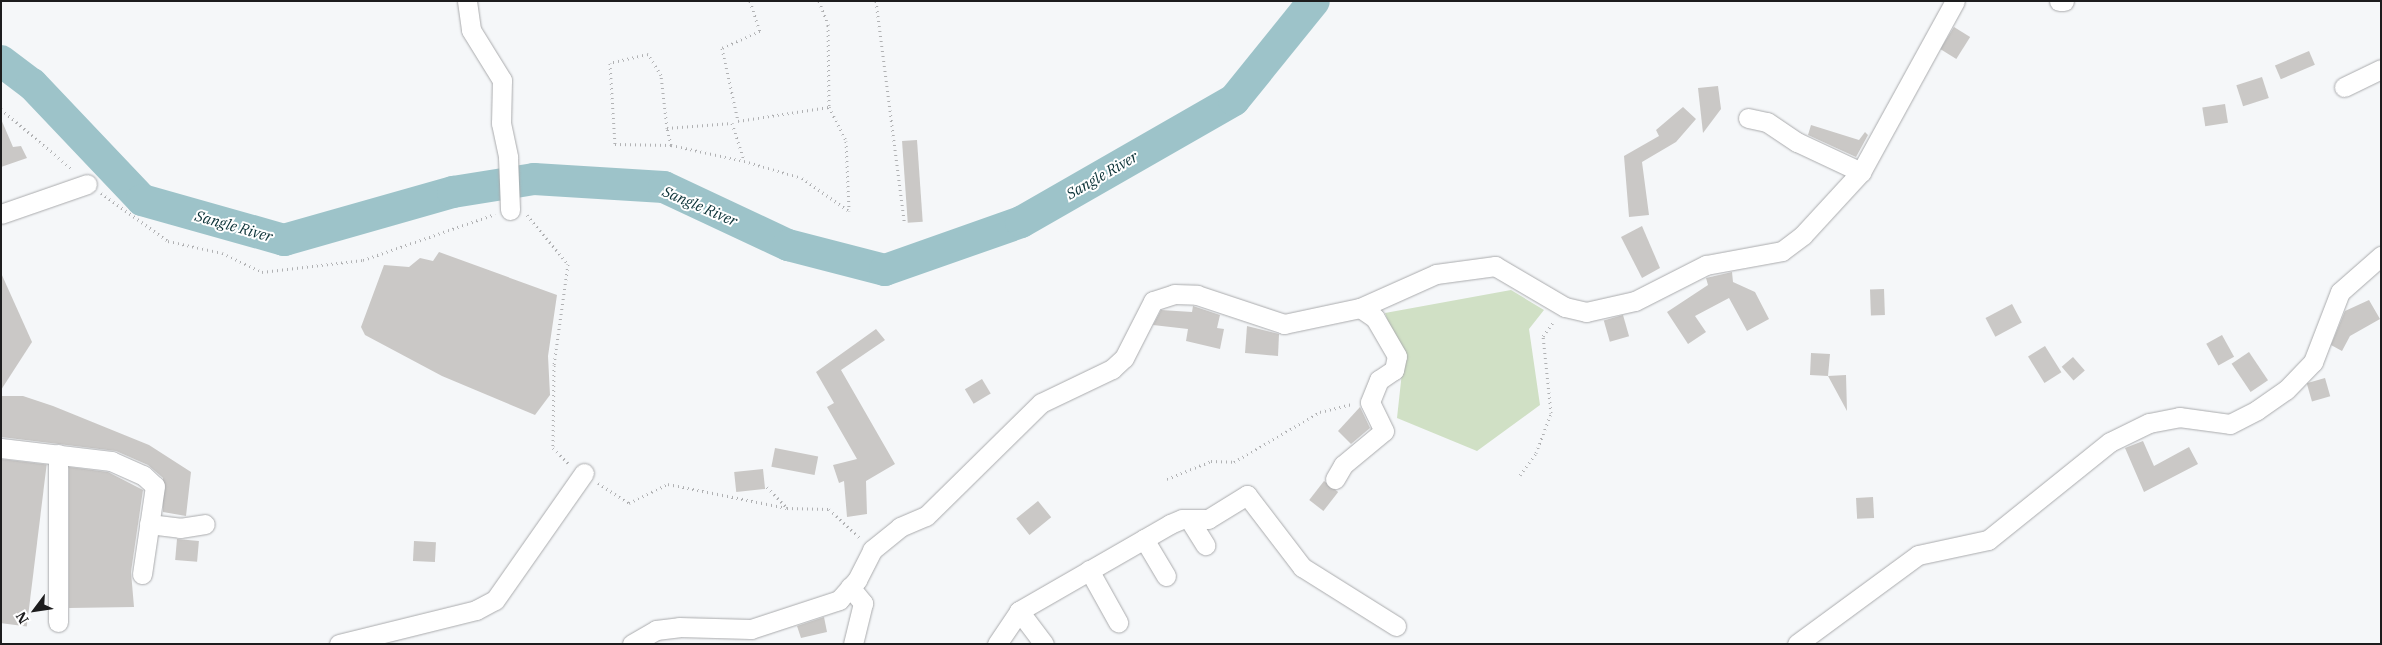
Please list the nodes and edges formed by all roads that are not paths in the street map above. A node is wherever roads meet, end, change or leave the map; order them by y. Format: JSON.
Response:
{"nodes":[{"id":1,"x":467,"y":1,"type":"edge"},
{"id":2,"x":1955,"y":1,"type":"edge"},
{"id":3,"x":2059,"y":1,"type":"edge"},
{"id":4,"x":2064,"y":1,"type":"edge"},
{"id":5,"x":2381,"y":70,"type":"edge"},
{"id":6,"x":2344,"y":87,"type":"dead end"},
{"id":7,"x":1748,"y":118,"type":"dead end"},
{"id":8,"x":1861,"y":172,"type":"junction"},
{"id":9,"x":87,"y":184,"type":"road end"},
{"id":10,"x":511,"y":202,"type":"road end"},
{"id":11,"x":1,"y":214,"type":"edge"},
{"id":12,"x":2381,"y":256,"type":"edge"},
{"id":13,"x":1360,"y":308,"type":"junction"},
{"id":14,"x":1,"y":448,"type":"edge"},
{"id":15,"x":58,"y":454,"type":"junction"},
{"id":16,"x":584,"y":473,"type":"road end"},
{"id":17,"x":1335,"y":479,"type":"dead end"},
{"id":18,"x":1189,"y":519,"type":"junction"},
{"id":19,"x":149,"y":524,"type":"junction"},
{"id":20,"x":205,"y":524,"type":"dead end"},
{"id":21,"x":1144,"y":539,"type":"junction"},
{"id":22,"x":1205,"y":545,"type":"dead end"},
{"id":23,"x":1088,"y":570,"type":"junction"},
{"id":24,"x":142,"y":574,"type":"dead end"},
{"id":25,"x":1166,"y":576,"type":"dead end"},
{"id":26,"x":850,"y":587,"type":"junction"},
{"id":27,"x":1019,"y":611,"type":"junction"},
{"id":28,"x":58,"y":622,"type":"dead end"},
{"id":29,"x":1118,"y":622,"type":"dead end"},
{"id":30,"x":1396,"y":626,"type":"dead end"},
{"id":31,"x":339,"y":644,"type":"edge"},
{"id":32,"x":632,"y":644,"type":"edge"},
{"id":33,"x":853,"y":644,"type":"edge"},
{"id":34,"x":997,"y":644,"type":"edge"},
{"id":35,"x":1044,"y":644,"type":"edge"},
{"id":36,"x":1797,"y":644,"type":"edge"}],
"edges":[{"from":1,"to":10,"type":"street"},
{"from":2,"to":8,"type":"street"},
{"from":3,"to":4,"type":"street"},
{"from":5,"to":6,"type":"street"},
{"from":7,"to":8,"type":"street"},
{"from":8,"to":13,"type":"street"},
{"from":9,"to":11,"type":"street"},
{"from":12,"to":36,"type":"street"},
{"from":13,"to":17,"type":"street"},
{"from":13,"to":26,"type":"street"},
{"from":14,"to":15,"type":"street"},
{"from":15,"to":19,"type":"street"},
{"from":15,"to":28,"type":"street"},
{"from":16,"to":31,"type":"street"},
{"from":18,"to":21,"type":"street"},
{"from":18,"to":22,"type":"street"},
{"from":18,"to":30,"type":"street"},
{"from":19,"to":20,"type":"street"},
{"from":19,"to":24,"type":"street"},
{"from":21,"to":23,"type":"street"},
{"from":21,"to":25,"type":"street"},
{"from":23,"to":27,"type":"street"},
{"from":23,"to":29,"type":"street"},
{"from":26,"to":32,"type":"street"},
{"from":26,"to":33,"type":"street"},
{"from":27,"to":34,"type":"street"},
{"from":27,"to":35,"type":"street"}]}
